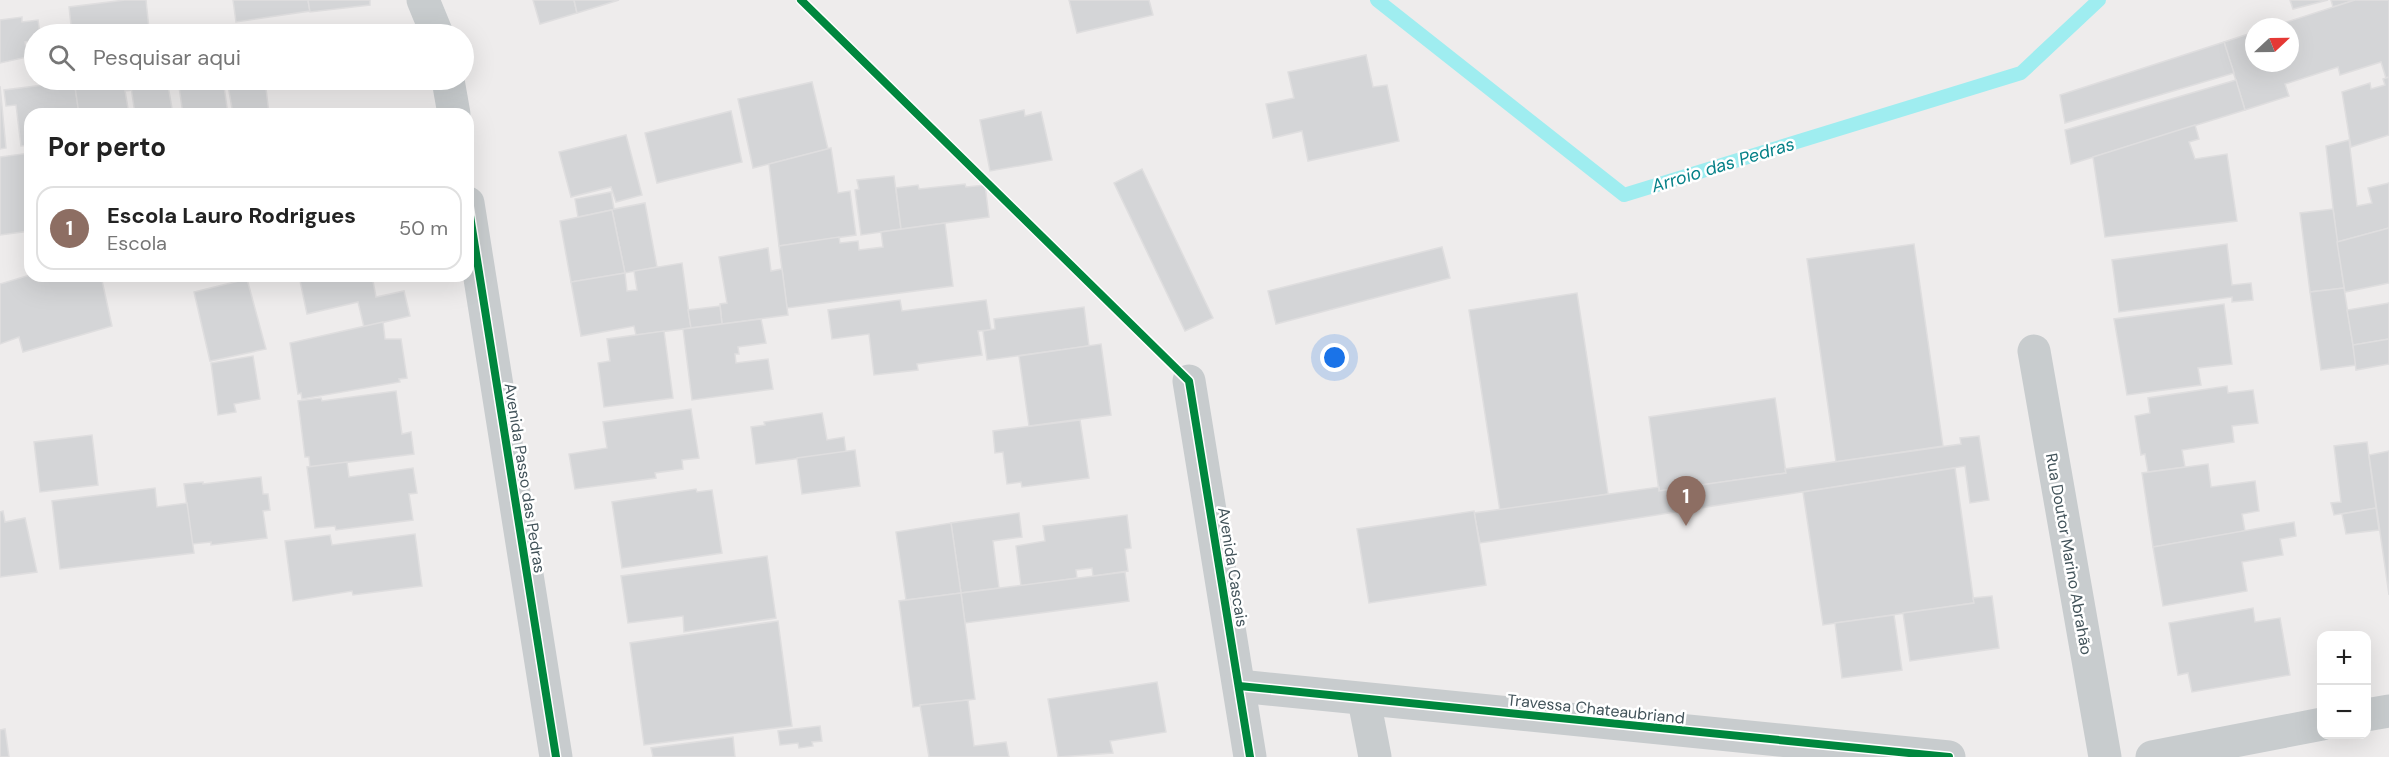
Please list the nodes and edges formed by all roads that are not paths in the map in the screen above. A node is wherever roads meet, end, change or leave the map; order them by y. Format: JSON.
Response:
{"nodes":[{"id":1,"x":423,"y":0,"type":"edge"},
{"id":2,"x":433,"y":24,"type":"edge"},
{"id":3,"x":450,"y":90,"type":"edge"},
{"id":4,"x":453,"y":108,"type":"edge"},
{"id":5,"x":474,"y":240,"type":"edge"},
{"id":6,"x":2034,"y":351,"type":"dead end"},
{"id":7,"x":1189,"y":381,"type":"dead end"},
{"id":8,"x":1239,"y":686,"type":"junction"},
{"id":9,"x":1364,"y":700,"type":"junction"},
{"id":10,"x":2389,"y":711,"type":"edge"},
{"id":11,"x":2371,"y":715,"type":"edge"},
{"id":12,"x":2317,"y":725,"type":"edge"},
{"id":13,"x":556,"y":757,"type":"edge"},
{"id":14,"x":1250,"y":757,"type":"edge"},
{"id":15,"x":1375,"y":757,"type":"edge"},
{"id":16,"x":1949,"y":757,"type":"edge"},
{"id":17,"x":2105,"y":757,"type":"edge"},
{"id":18,"x":2152,"y":757,"type":"edge"}],
"edges":[{"from":1,"to":2,"type":"street"},
{"from":3,"to":4,"type":"street"},
{"from":5,"to":13,"type":"street","name":"Avenida Passo das Pedras"},
{"from":6,"to":17,"type":"street","name":"Rua Doutor Marino Abrahão"},
{"from":7,"to":8,"type":"street","name":"Avenida Cascais"},
{"from":8,"to":9,"type":"street","name":"Travessa Chateaubriand"},
{"from":8,"to":14,"type":"street","name":"Avenida Cascais"},
{"from":9,"to":15,"type":"street"},
{"from":9,"to":16,"type":"street","name":"Travessa Chateaubriand"},
{"from":10,"to":11,"type":"street"},
{"from":12,"to":18,"type":"street"}]}
